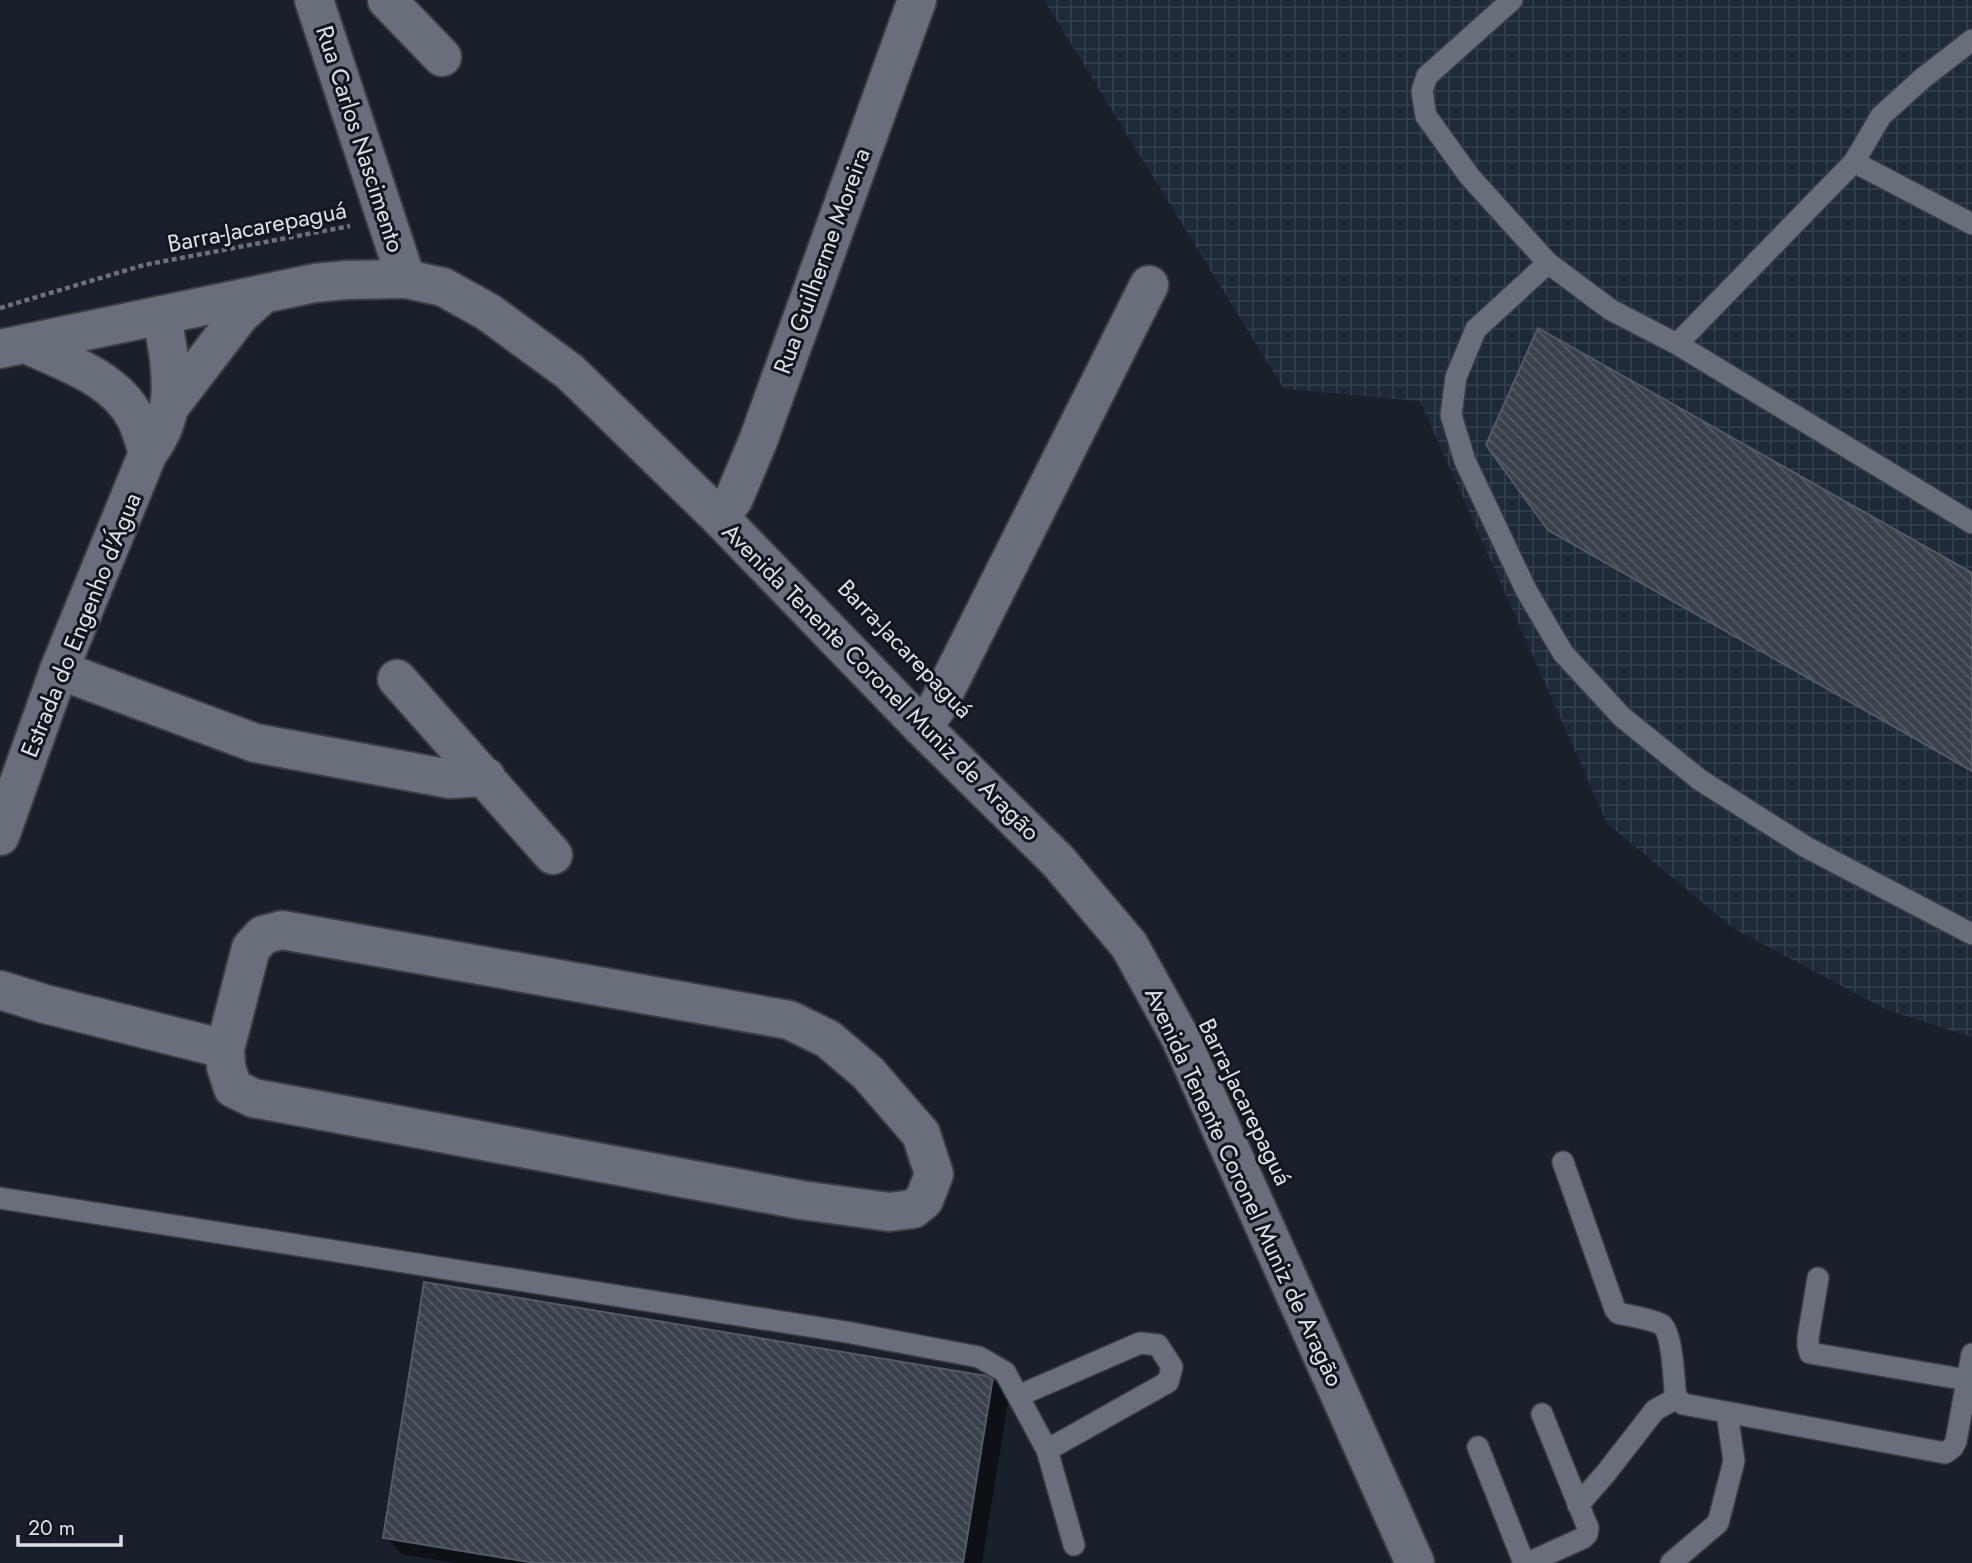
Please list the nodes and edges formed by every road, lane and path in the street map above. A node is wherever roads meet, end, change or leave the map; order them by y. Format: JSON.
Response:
{"nodes":[{"id":1,"x":314,"y":0,"type":"edge"},
{"id":2,"x":387,"y":0,"type":"edge"},
{"id":3,"x":916,"y":0,"type":"edge"},
{"id":4,"x":1512,"y":0,"type":"edge"},
{"id":5,"x":1972,"y":40,"type":"edge"},
{"id":6,"x":442,"y":57,"type":"dead end"},
{"id":7,"x":1854,"y":162,"type":"junction"},
{"id":8,"x":1972,"y":224,"type":"edge"},
{"id":9,"x":392,"y":233,"type":"junction"},
{"id":10,"x":1548,"y":263,"type":"junction"},
{"id":11,"x":406,"y":279,"type":"junction"},
{"id":12,"x":1149,"y":285,"type":"dead end"},
{"id":13,"x":263,"y":294,"type":"junction"},
{"id":14,"x":0,"y":308,"type":"edge"},
{"id":15,"x":162,"y":315,"type":"junction"},
{"id":16,"x":1677,"y":344,"type":"junction"},
{"id":17,"x":13,"y":346,"type":"edge"},
{"id":18,"x":171,"y":405,"type":"junction"},
{"id":19,"x":148,"y":453,"type":"junction"},
{"id":20,"x":720,"y":519,"type":"junction"},
{"id":21,"x":1972,"y":523,"type":"edge"},
{"id":22,"x":59,"y":670,"type":"junction"},
{"id":23,"x":397,"y":679,"type":"dead end"},
{"id":24,"x":922,"y":726,"type":"junction"},
{"id":25,"x":486,"y":777,"type":"junction"},
{"id":26,"x":0,"y":836,"type":"edge"},
{"id":27,"x":553,"y":855,"type":"dead end"},
{"id":28,"x":1972,"y":934,"type":"edge"},
{"id":29,"x":0,"y":990,"type":"edge"},
{"id":30,"x":225,"y":1049,"type":"junction"},
{"id":31,"x":1563,"y":1162,"type":"dead end"},
{"id":32,"x":0,"y":1198,"type":"edge"},
{"id":33,"x":1818,"y":1278,"type":"dead end"},
{"id":34,"x":1972,"y":1354,"type":"edge"},
{"id":35,"x":1967,"y":1380,"type":"junction"},
{"id":36,"x":1018,"y":1395,"type":"junction"},
{"id":37,"x":1677,"y":1398,"type":"junction"},
{"id":38,"x":1727,"y":1413,"type":"junction"},
{"id":39,"x":1542,"y":1415,"type":"dead end"},
{"id":40,"x":1478,"y":1447,"type":"dead end"},
{"id":41,"x":1047,"y":1450,"type":"junction"},
{"id":42,"x":1578,"y":1505,"type":"junction"},
{"id":43,"x":1074,"y":1545,"type":"dead end"},
{"id":44,"x":1415,"y":1563,"type":"edge"},
{"id":45,"x":1671,"y":1563,"type":"edge"}],
"edges":[{"from":1,"to":9,"type":"street","name":"Rua Carlos Nascimento"},
{"from":2,"to":6,"type":"street"},
{"from":3,"to":20,"type":"street","name":"Rua Guilherme Moreira"},
{"from":4,"to":10,"type":"lane"},
{"from":5,"to":7,"type":"lane"},
{"from":7,"to":8,"type":"lane"},
{"from":7,"to":16,"type":"lane"},
{"from":9,"to":11,"type":"street","name":"Rua Carlos Nascimento"},
{"from":9,"to":14,"type":"path","name":"Barra-Jacarepaguá"},
{"from":10,"to":16,"type":"lane"},
{"from":10,"to":28,"type":"lane"},
{"from":11,"to":13,"type":"street","name":"Avenida Tenente Coronel Muniz de Aragão"},
{"from":11,"to":20,"type":"street","name":"Avenida Tenente Coronel Muniz de Aragão"},
{"from":12,"to":24,"type":"street"},
{"from":13,"to":15,"type":"street","name":"Avenida Tenente Coronel Muniz de Aragão"},
{"from":13,"to":18,"type":"street"},
{"from":15,"to":17,"type":"street","name":"Avenida Tenente Coronel Muniz de Aragão"},
{"from":15,"to":18,"type":"street","name":"Estrada do Engenho d'Água"},
{"from":16,"to":21,"type":"lane"},
{"from":17,"to":19,"type":"street"},
{"from":18,"to":19,"type":"street","name":"Estrada do Engenho d'Água"},
{"from":19,"to":22,"type":"street","name":"Estrada do Engenho d'Água"},
{"from":20,"to":24,"type":"street","name":"Avenida Tenente Coronel Muniz de Aragão"},
{"from":22,"to":25,"type":"street"},
{"from":22,"to":26,"type":"street","name":"Estrada do Engenho d'Água"},
{"from":23,"to":25,"type":"street"},
{"from":24,"to":44,"type":"street","name":"Avenida Tenente Coronel Muniz de Aragão"},
{"from":25,"to":27,"type":"street"},
{"from":29,"to":30,"type":"street"},
{"from":30,"to":30,"type":"street"},
{"from":31,"to":37,"type":"lane"},
{"from":32,"to":36,"type":"lane"},
{"from":33,"to":35,"type":"lane"},
{"from":34,"to":35,"type":"lane"},
{"from":35,"to":38,"type":"lane"},
{"from":36,"to":41,"type":"lane"},
{"from":36,"to":41,"type":"lane"},
{"from":37,"to":38,"type":"lane"},
{"from":37,"to":42,"type":"lane"},
{"from":38,"to":45,"type":"lane"},
{"from":39,"to":42,"type":"lane"},
{"from":40,"to":42,"type":"lane"},
{"from":41,"to":43,"type":"lane"}]}
